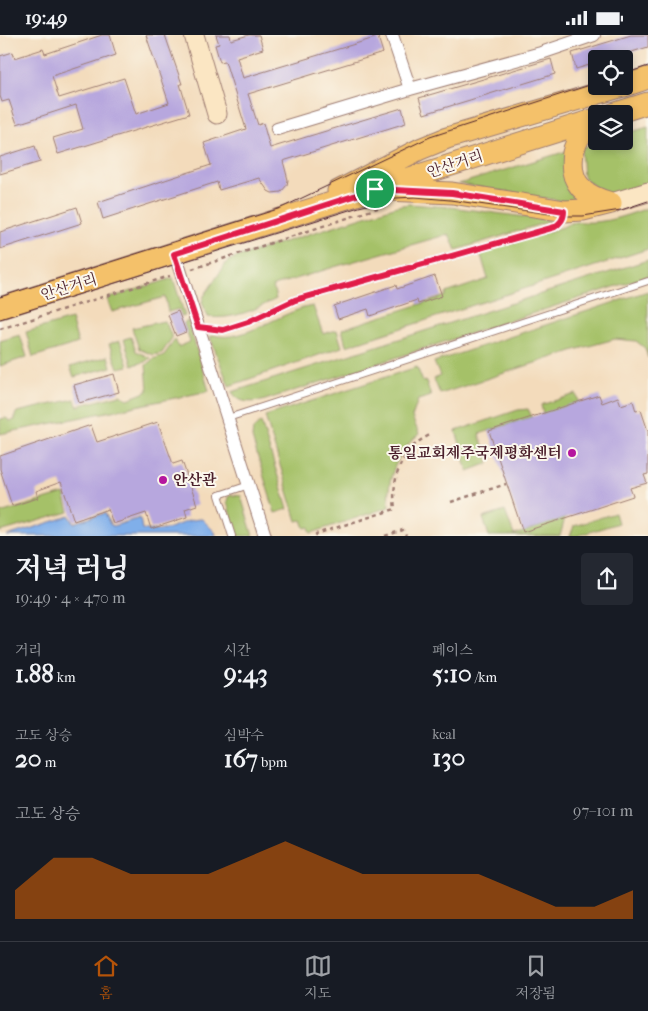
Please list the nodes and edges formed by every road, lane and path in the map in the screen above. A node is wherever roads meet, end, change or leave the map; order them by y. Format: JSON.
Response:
{"nodes":[{"id":1,"x":194,"y":35,"type":"edge"},
{"id":2,"x":392,"y":35,"type":"edge"},
{"id":3,"x":594,"y":35,"type":"edge"},
{"id":4,"x":648,"y":78,"type":"edge"},
{"id":5,"x":633,"y":83,"type":"edge"},
{"id":6,"x":410,"y":89,"type":"junction"},
{"id":7,"x":593,"y":95,"type":"edge"},
{"id":8,"x":645,"y":103,"type":"edge"},
{"id":9,"x":633,"y":107,"type":"edge"},
{"id":10,"x":217,"y":114,"type":"dead end"},
{"id":11,"x":588,"y":121,"type":"edge"},
{"id":12,"x":588,"y":127,"type":"edge"},
{"id":13,"x":277,"y":129,"type":"dead end"},
{"id":14,"x":375,"y":189,"type":"junction"},
{"id":15,"x":648,"y":192,"type":"edge"},
{"id":16,"x":611,"y":203,"type":"junction"},
{"id":17,"x":392,"y":204,"type":"dead end"},
{"id":18,"x":564,"y":211,"type":"junction"},
{"id":19,"x":291,"y":216,"type":"junction"},
{"id":20,"x":178,"y":263,"type":"junction"},
{"id":21,"x":648,"y":281,"type":"edge"},
{"id":22,"x":0,"y":308,"type":"edge"},
{"id":23,"x":198,"y":327,"type":"junction"},
{"id":24,"x":0,"y":329,"type":"edge"},
{"id":25,"x":228,"y":418,"type":"junction"},
{"id":26,"x":430,"y":435,"type":"dead end"},
{"id":27,"x":506,"y":484,"type":"dead end"},
{"id":28,"x":249,"y":485,"type":"junction"},
{"id":29,"x":451,"y":501,"type":"dead end"},
{"id":30,"x":232,"y":536,"type":"edge"},
{"id":31,"x":265,"y":536,"type":"edge"},
{"id":32,"x":317,"y":536,"type":"edge"},
{"id":33,"x":385,"y":536,"type":"edge"},
{"id":34,"x":406,"y":536,"type":"edge"}],
"edges":[{"from":1,"to":10,"type":"street"},
{"from":2,"to":6,"type":"street"},
{"from":3,"to":6,"type":"street"},
{"from":4,"to":5,"type":"main road"},
{"from":6,"to":13,"type":"street"},
{"from":7,"to":19,"type":"main road"},
{"from":8,"to":9,"type":"main road"},
{"from":11,"to":14,"type":"main road","name":"안산거리"},
{"from":12,"to":16,"type":"main road"},
{"from":14,"to":18,"type":"main road"},
{"from":14,"to":19,"type":"main road","name":"안산거리"},
{"from":15,"to":16,"type":"street"},
{"from":16,"to":18,"type":"main road"},
{"from":17,"to":20,"type":"path"},
{"from":18,"to":23,"type":"lane"},
{"from":19,"to":20,"type":"main road","name":"안산거리"},
{"from":20,"to":22,"type":"main road","name":"안산거리"},
{"from":20,"to":23,"type":"street"},
{"from":20,"to":24,"type":"path"},
{"from":21,"to":25,"type":"lane"},
{"from":23,"to":25,"type":"street"},
{"from":25,"to":28,"type":"street"},
{"from":26,"to":32,"type":"path"},
{"from":27,"to":29,"type":"path"},
{"from":28,"to":30,"type":"lane"},
{"from":28,"to":31,"type":"street"},
{"from":33,"to":34,"type":"path"}]}
